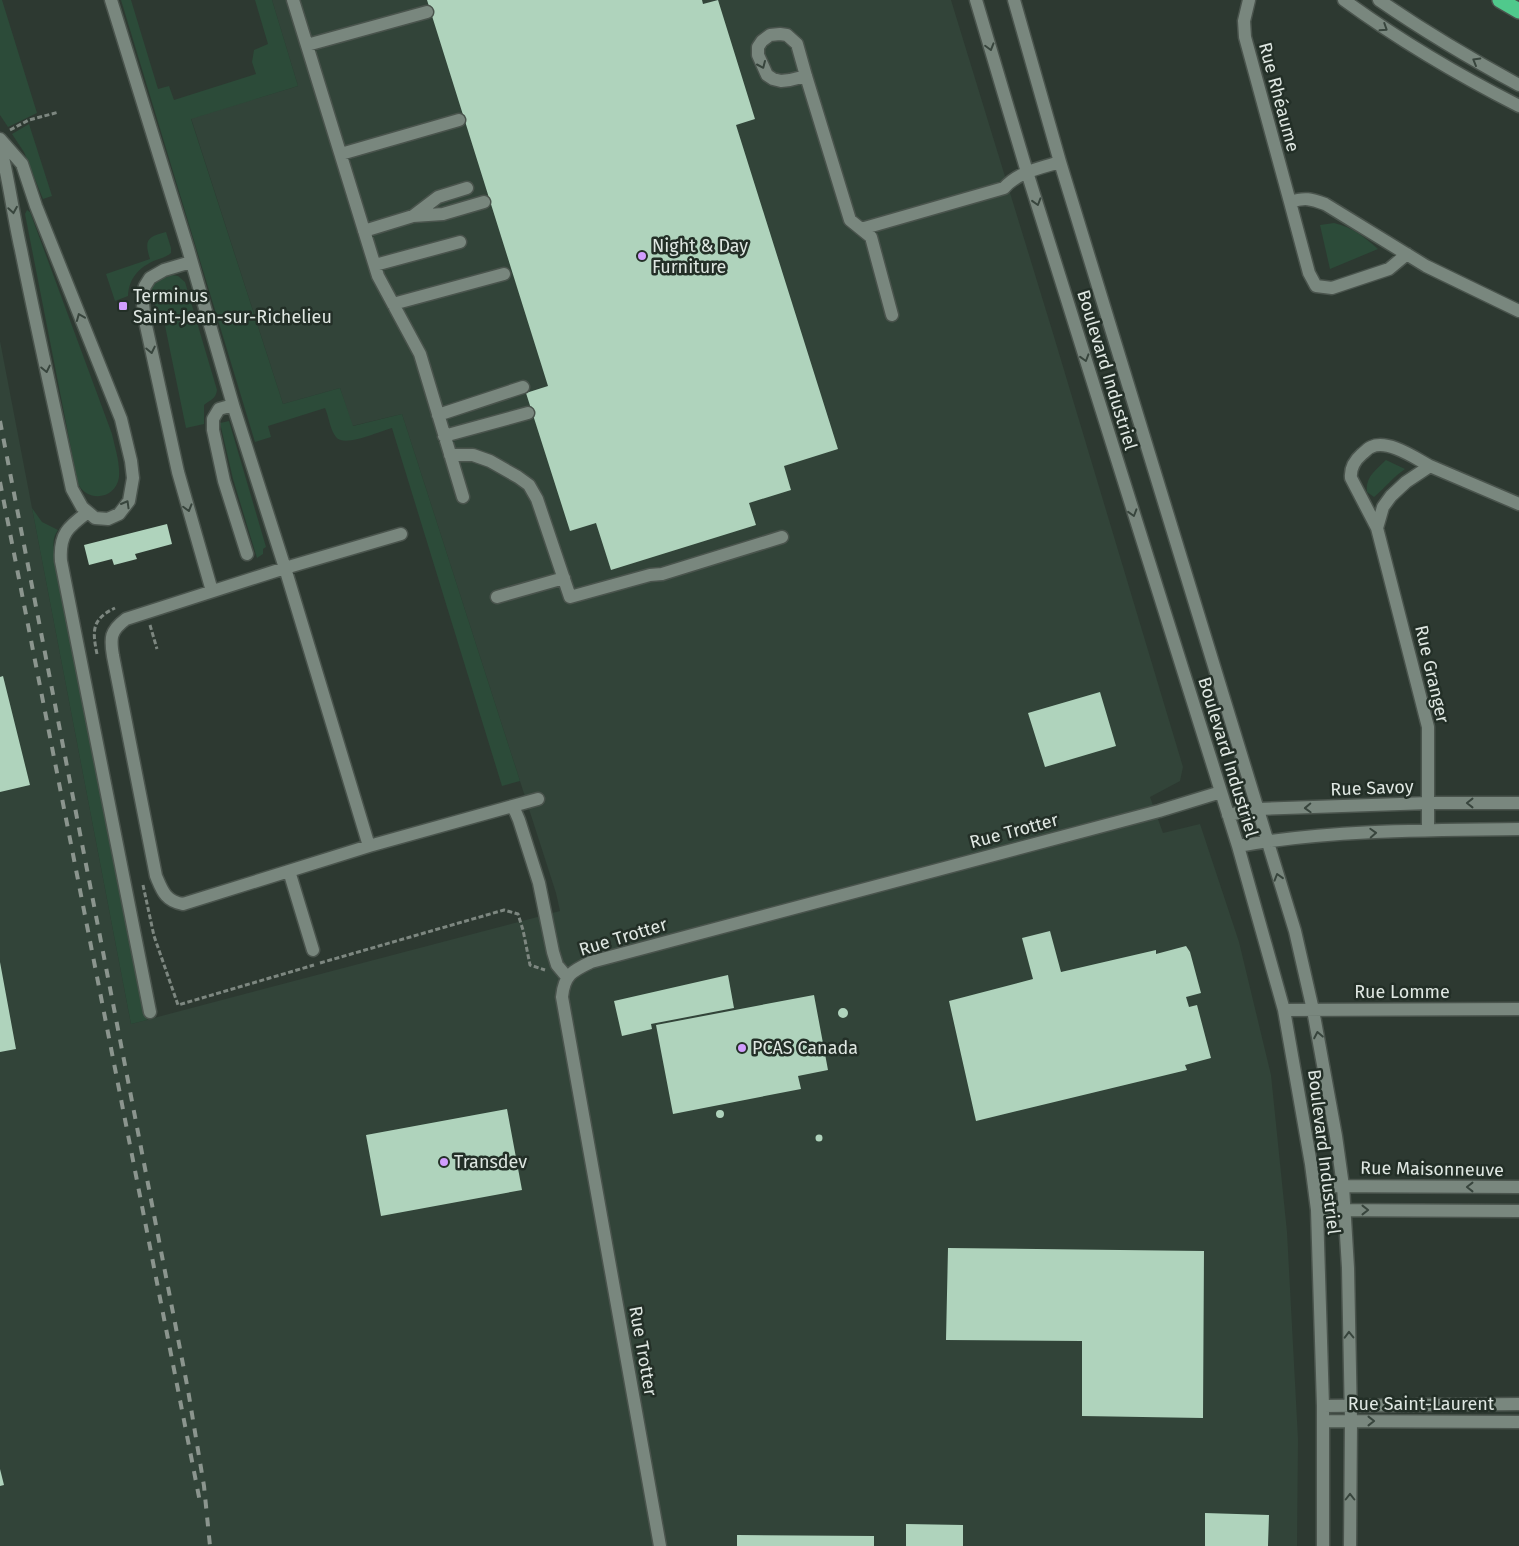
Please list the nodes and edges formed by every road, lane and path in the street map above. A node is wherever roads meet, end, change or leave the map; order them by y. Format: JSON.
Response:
{"nodes":[{"id":1,"x":111,"y":0,"type":"edge"},
{"id":2,"x":293,"y":0,"type":"edge"},
{"id":3,"x":976,"y":0,"type":"edge"},
{"id":4,"x":1014,"y":0,"type":"edge"},
{"id":5,"x":1249,"y":0,"type":"edge"},
{"id":6,"x":1344,"y":0,"type":"edge"},
{"id":7,"x":1379,"y":0,"type":"edge"},
{"id":8,"x":1500,"y":0,"type":"edge"},
{"id":9,"x":1519,"y":10,"type":"edge"},
{"id":10,"x":427,"y":12,"type":"dead end"},
{"id":11,"x":307,"y":45,"type":"junction"},
{"id":12,"x":1496,"y":73,"type":"junction"},
{"id":13,"x":806,"y":76,"type":"junction"},
{"id":14,"x":1519,"y":84,"type":"edge"},
{"id":15,"x":1486,"y":89,"type":"junction"},
{"id":16,"x":1519,"y":106,"type":"edge"},
{"id":17,"x":58,"y":112,"type":"dead end"},
{"id":18,"x":459,"y":120,"type":"dead end"},
{"id":19,"x":4,"y":136,"type":"edge"},
{"id":20,"x":0,"y":145,"type":"edge"},
{"id":21,"x":341,"y":154,"type":"junction"},
{"id":22,"x":1060,"y":162,"type":"junction"},
{"id":23,"x":1027,"y":172,"type":"junction"},
{"id":24,"x":466,"y":188,"type":"dead end"},
{"id":25,"x":484,"y":202,"type":"dead end"},
{"id":26,"x":1290,"y":202,"type":"junction"},
{"id":27,"x":413,"y":216,"type":"junction"},
{"id":28,"x":861,"y":229,"type":"junction"},
{"id":29,"x":364,"y":231,"type":"junction"},
{"id":30,"x":460,"y":242,"type":"dead end"},
{"id":31,"x":1407,"y":254,"type":"junction"},
{"id":32,"x":191,"y":262,"type":"junction"},
{"id":33,"x":375,"y":265,"type":"junction"},
{"id":34,"x":504,"y":274,"type":"dead end"},
{"id":35,"x":393,"y":304,"type":"junction"},
{"id":36,"x":1519,"y":311,"type":"edge"},
{"id":37,"x":892,"y":315,"type":"dead end"},
{"id":38,"x":523,"y":388,"type":"dead end"},
{"id":39,"x":233,"y":405,"type":"junction"},
{"id":40,"x":528,"y":413,"type":"dead end"},
{"id":41,"x":438,"y":415,"type":"junction"},
{"id":42,"x":444,"y":436,"type":"junction"},
{"id":43,"x":450,"y":455,"type":"junction"},
{"id":44,"x":1430,"y":466,"type":"junction"},
{"id":45,"x":463,"y":497,"type":"dead end"},
{"id":46,"x":1519,"y":504,"type":"edge"},
{"id":47,"x":88,"y":512,"type":"junction"},
{"id":48,"x":1377,"y":528,"type":"junction"},
{"id":49,"x":401,"y":534,"type":"dead end"},
{"id":50,"x":782,"y":537,"type":"dead end"},
{"id":51,"x":247,"y":554,"type":"dead end"},
{"id":52,"x":285,"y":568,"type":"junction"},
{"id":53,"x":564,"y":578,"type":"junction"},
{"id":54,"x":212,"y":592,"type":"junction"},
{"id":55,"x":497,"y":597,"type":"dead end"},
{"id":56,"x":146,"y":613,"type":"junction"},
{"id":57,"x":157,"y":648,"type":"dead end"},
{"id":58,"x":1221,"y":792,"type":"junction"},
{"id":59,"x":538,"y":798,"type":"dead end"},
{"id":60,"x":1428,"y":803,"type":"junction"},
{"id":61,"x":1519,"y":803,"type":"edge"},
{"id":62,"x":513,"y":806,"type":"junction"},
{"id":63,"x":1259,"y":809,"type":"junction"},
{"id":64,"x":1228,"y":815,"type":"junction"},
{"id":65,"x":1428,"y":830,"type":"junction"},
{"id":66,"x":1519,"y":830,"type":"edge"},
{"id":67,"x":1267,"y":841,"type":"junction"},
{"id":68,"x":369,"y":846,"type":"junction"},
{"id":69,"x":1238,"y":846,"type":"junction"},
{"id":70,"x":289,"y":871,"type":"junction"},
{"id":71,"x":313,"y":950,"type":"dead end"},
{"id":72,"x":567,"y":977,"type":"junction"},
{"id":73,"x":1519,"y":1009,"type":"edge"},
{"id":74,"x":1284,"y":1010,"type":"junction"},
{"id":75,"x":1313,"y":1010,"type":"junction"},
{"id":76,"x":150,"y":1012,"type":"dead end"},
{"id":77,"x":1314,"y":1186,"type":"junction"},
{"id":78,"x":1343,"y":1186,"type":"junction"},
{"id":79,"x":1519,"y":1187,"type":"edge"},
{"id":80,"x":1316,"y":1210,"type":"junction"},
{"id":81,"x":1345,"y":1210,"type":"junction"},
{"id":82,"x":1519,"y":1211,"type":"edge"},
{"id":83,"x":1519,"y":1404,"type":"edge"},
{"id":84,"x":1323,"y":1406,"type":"junction"},
{"id":85,"x":1349,"y":1406,"type":"junction"},
{"id":86,"x":1322,"y":1421,"type":"junction"},
{"id":87,"x":1351,"y":1421,"type":"junction"},
{"id":88,"x":1519,"y":1422,"type":"edge"},
{"id":89,"x":660,"y":1546,"type":"edge"},
{"id":90,"x":1323,"y":1546,"type":"edge"},
{"id":91,"x":1350,"y":1546,"type":"edge"}],
"edges":[{"from":1,"to":32,"type":"street"},
{"from":2,"to":11,"type":"street"},
{"from":3,"to":23,"type":"street","name":"Boulevard Industriel","one_way":true},
{"from":4,"to":22,"type":"street","name":"Boulevard Industriel"},
{"from":5,"to":26,"type":"street","name":"Rue Rhéaume"},
{"from":6,"to":15,"type":"street","one_way":true},
{"from":12,"to":7,"type":"street","one_way":true},
{"from":8,"to":9,"type":"highway"},
{"from":10,"to":11,"type":"street"},
{"from":11,"to":21,"type":"street"},
{"from":12,"to":14,"type":"street"},
{"from":12,"to":15,"type":"street"},
{"from":13,"to":13,"type":"street","one_way":true},
{"from":13,"to":28,"type":"street"},
{"from":15,"to":16,"type":"street"},
{"from":17,"to":19,"type":"path"},
{"from":18,"to":21,"type":"street"},
{"from":47,"to":19,"type":"street","one_way":true},
{"from":20,"to":47,"type":"street","one_way":true},
{"from":21,"to":29,"type":"street"},
{"from":22,"to":23,"type":"street"},
{"from":22,"to":63,"type":"street","name":"Boulevard Industriel"},
{"from":23,"to":28,"type":"street"},
{"from":23,"to":58,"type":"street","name":"Boulevard Industriel","one_way":true},
{"from":24,"to":27,"type":"street"},
{"from":25,"to":27,"type":"street"},
{"from":26,"to":31,"type":"street"},
{"from":26,"to":31,"type":"street","name":"Rue Rhéaume"},
{"from":27,"to":29,"type":"street"},
{"from":28,"to":37,"type":"street"},
{"from":29,"to":33,"type":"street"},
{"from":30,"to":33,"type":"street"},
{"from":31,"to":36,"type":"street"},
{"from":32,"to":39,"type":"street"},
{"from":32,"to":54,"type":"street","one_way":true},
{"from":33,"to":35,"type":"street"},
{"from":34,"to":35,"type":"street"},
{"from":35,"to":41,"type":"street"},
{"from":38,"to":41,"type":"street"},
{"from":39,"to":51,"type":"street"},
{"from":39,"to":52,"type":"street"},
{"from":40,"to":42,"type":"street"},
{"from":41,"to":42,"type":"street"},
{"from":42,"to":43,"type":"street"},
{"from":43,"to":45,"type":"street"},
{"from":43,"to":53,"type":"street"},
{"from":44,"to":46,"type":"street","name":"Rue Granger"},
{"from":44,"to":48,"type":"street"},
{"from":44,"to":48,"type":"street","name":"Rue Granger"},
{"from":47,"to":76,"type":"street"},
{"from":48,"to":60,"type":"street","name":"Rue Granger"},
{"from":49,"to":52,"type":"street"},
{"from":50,"to":53,"type":"street"},
{"from":52,"to":54,"type":"street"},
{"from":52,"to":68,"type":"street"},
{"from":53,"to":55,"type":"street"},
{"from":54,"to":56,"type":"street"},
{"from":56,"to":57,"type":"path"},
{"from":56,"to":70,"type":"street"},
{"from":58,"to":64,"type":"street","name":"Boulevard Industriel"},
{"from":58,"to":72,"type":"street","name":"Rue Trotter"},
{"from":59,"to":62,"type":"street"},
{"from":61,"to":60,"type":"street","name":"Rue Savoy","one_way":true},
{"from":60,"to":63,"type":"street","name":"Rue Savoy","one_way":true},
{"from":60,"to":65,"type":"street","name":"Rue Granger"},
{"from":62,"to":68,"type":"street"},
{"from":62,"to":72,"type":"street"},
{"from":63,"to":64,"type":"street","name":"Rue Savoy"},
{"from":63,"to":67,"type":"street","name":"Boulevard Industriel"},
{"from":64,"to":69,"type":"street","name":"Boulevard Industriel"},
{"from":65,"to":66,"type":"street"},
{"from":67,"to":65,"type":"street","one_way":true},
{"from":67,"to":69,"type":"street"},
{"from":75,"to":67,"type":"street","name":"Boulevard Industriel","one_way":true},
{"from":68,"to":70,"type":"street"},
{"from":69,"to":74,"type":"street","name":"Boulevard Industriel"},
{"from":70,"to":71,"type":"street"},
{"from":72,"to":89,"type":"street","name":"Rue Trotter"},
{"from":73,"to":75,"type":"street","name":"Rue Lomme"},
{"from":74,"to":75,"type":"street","name":"Rue Lomme"},
{"from":74,"to":77,"type":"street","name":"Boulevard Industriel"},
{"from":78,"to":75,"type":"street","name":"Boulevard Industriel","one_way":true},
{"from":77,"to":78,"type":"street","name":"Rue Maisonneuve"},
{"from":77,"to":80,"type":"street","name":"Boulevard Industriel"},
{"from":79,"to":78,"type":"street","name":"Rue Maisonneuve","one_way":true},
{"from":78,"to":81,"type":"street","name":"Boulevard Industriel"},
{"from":80,"to":81,"type":"street"},
{"from":80,"to":84,"type":"street","name":"Boulevard Industriel"},
{"from":81,"to":82,"type":"street","one_way":true},
{"from":85,"to":81,"type":"street","name":"Boulevard Industriel","one_way":true},
{"from":83,"to":85,"type":"street","name":"Rue Saint-Laurent"},
{"from":84,"to":85,"type":"street","name":"Rue Saint-Laurent"},
{"from":84,"to":86,"type":"street","name":"Boulevard Industriel"},
{"from":85,"to":87,"type":"street","name":"Boulevard Industriel"},
{"from":86,"to":87,"type":"street","name":"Rue Saint-Laurent"},
{"from":86,"to":90,"type":"street","name":"Boulevard Industriel"},
{"from":87,"to":88,"type":"street","name":"Rue Saint-Laurent","one_way":true},
{"from":91,"to":87,"type":"street","name":"Boulevard Industriel","one_way":true}]}
